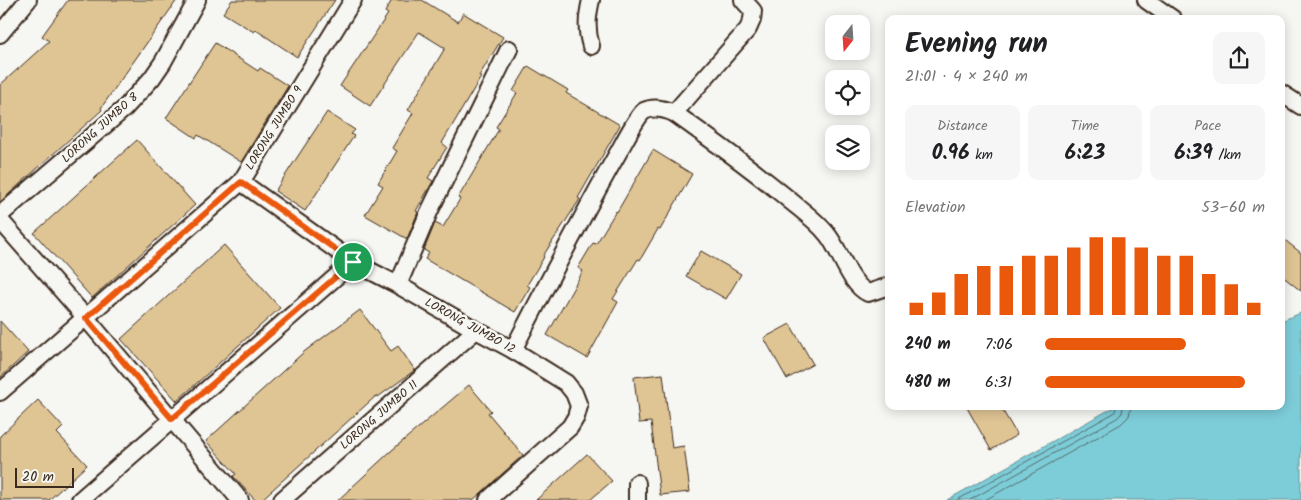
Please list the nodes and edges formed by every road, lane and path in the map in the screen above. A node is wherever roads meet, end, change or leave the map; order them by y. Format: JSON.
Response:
{"nodes":[{"id":1,"x":28,"y":0,"type":"edge"},
{"id":2,"x":197,"y":0,"type":"edge"},
{"id":3,"x":353,"y":0,"type":"edge"},
{"id":4,"x":591,"y":0,"type":"edge"},
{"id":5,"x":743,"y":0,"type":"edge"},
{"id":6,"x":1146,"y":0,"type":"edge"},
{"id":7,"x":1167,"y":15,"type":"edge"},
{"id":8,"x":0,"y":34,"type":"edge"},
{"id":9,"x":591,"y":46,"type":"dead end"},
{"id":10,"x":509,"y":49,"type":"dead end"},
{"id":11,"x":1285,"y":95,"type":"edge"},
{"id":12,"x":1301,"y":106,"type":"edge"},
{"id":13,"x":674,"y":112,"type":"junction"},
{"id":14,"x":241,"y":182,"type":"junction"},
{"id":15,"x":0,"y":215,"type":"edge"},
{"id":16,"x":0,"y":220,"type":"edge"},
{"id":17,"x":353,"y":262,"type":"junction"},
{"id":18,"x":398,"y":285,"type":"junction"},
{"id":19,"x":885,"y":287,"type":"edge"},
{"id":20,"x":86,"y":318,"type":"junction"},
{"id":21,"x":476,"y":330,"type":"junction"},
{"id":22,"x":513,"y":350,"type":"junction"},
{"id":23,"x":0,"y":392,"type":"edge"},
{"id":24,"x":172,"y":419,"type":"junction"},
{"id":25,"x":637,"y":483,"type":"dead end"},
{"id":26,"x":80,"y":500,"type":"edge"},
{"id":27,"x":240,"y":500,"type":"edge"},
{"id":28,"x":282,"y":500,"type":"edge"},
{"id":29,"x":488,"y":500,"type":"edge"},
{"id":30,"x":638,"y":500,"type":"edge"}],
"edges":[{"from":1,"to":8,"type":"street"},
{"from":2,"to":15,"type":"street","name":"LORONG JUMBO 8"},
{"from":3,"to":14,"type":"street","name":"LORONG JUMBO 9"},
{"from":4,"to":9,"type":"street"},
{"from":5,"to":13,"type":"street"},
{"from":6,"to":7,"type":"street"},
{"from":10,"to":18,"type":"street"},
{"from":11,"to":12,"type":"street"},
{"from":13,"to":19,"type":"street"},
{"from":13,"to":22,"type":"street"},
{"from":14,"to":17,"type":"street","name":"LORONG JUMBO 12"},
{"from":14,"to":20,"type":"street","name":"LORONG JUMBO 9"},
{"from":16,"to":20,"type":"street"},
{"from":17,"to":18,"type":"street","name":"LORONG JUMBO 12"},
{"from":17,"to":24,"type":"street"},
{"from":18,"to":21,"type":"street","name":"LORONG JUMBO 12"},
{"from":20,"to":23,"type":"street","name":"LORONG JUMBO 9"},
{"from":20,"to":24,"type":"street"},
{"from":21,"to":22,"type":"street","name":"LORONG JUMBO 12"},
{"from":21,"to":28,"type":"street","name":"LORONG JUMBO 11"},
{"from":22,"to":29,"type":"street","name":"LORONG JUMBO 12"},
{"from":24,"to":26,"type":"street"},
{"from":24,"to":27,"type":"street"},
{"from":25,"to":30,"type":"street"}]}
